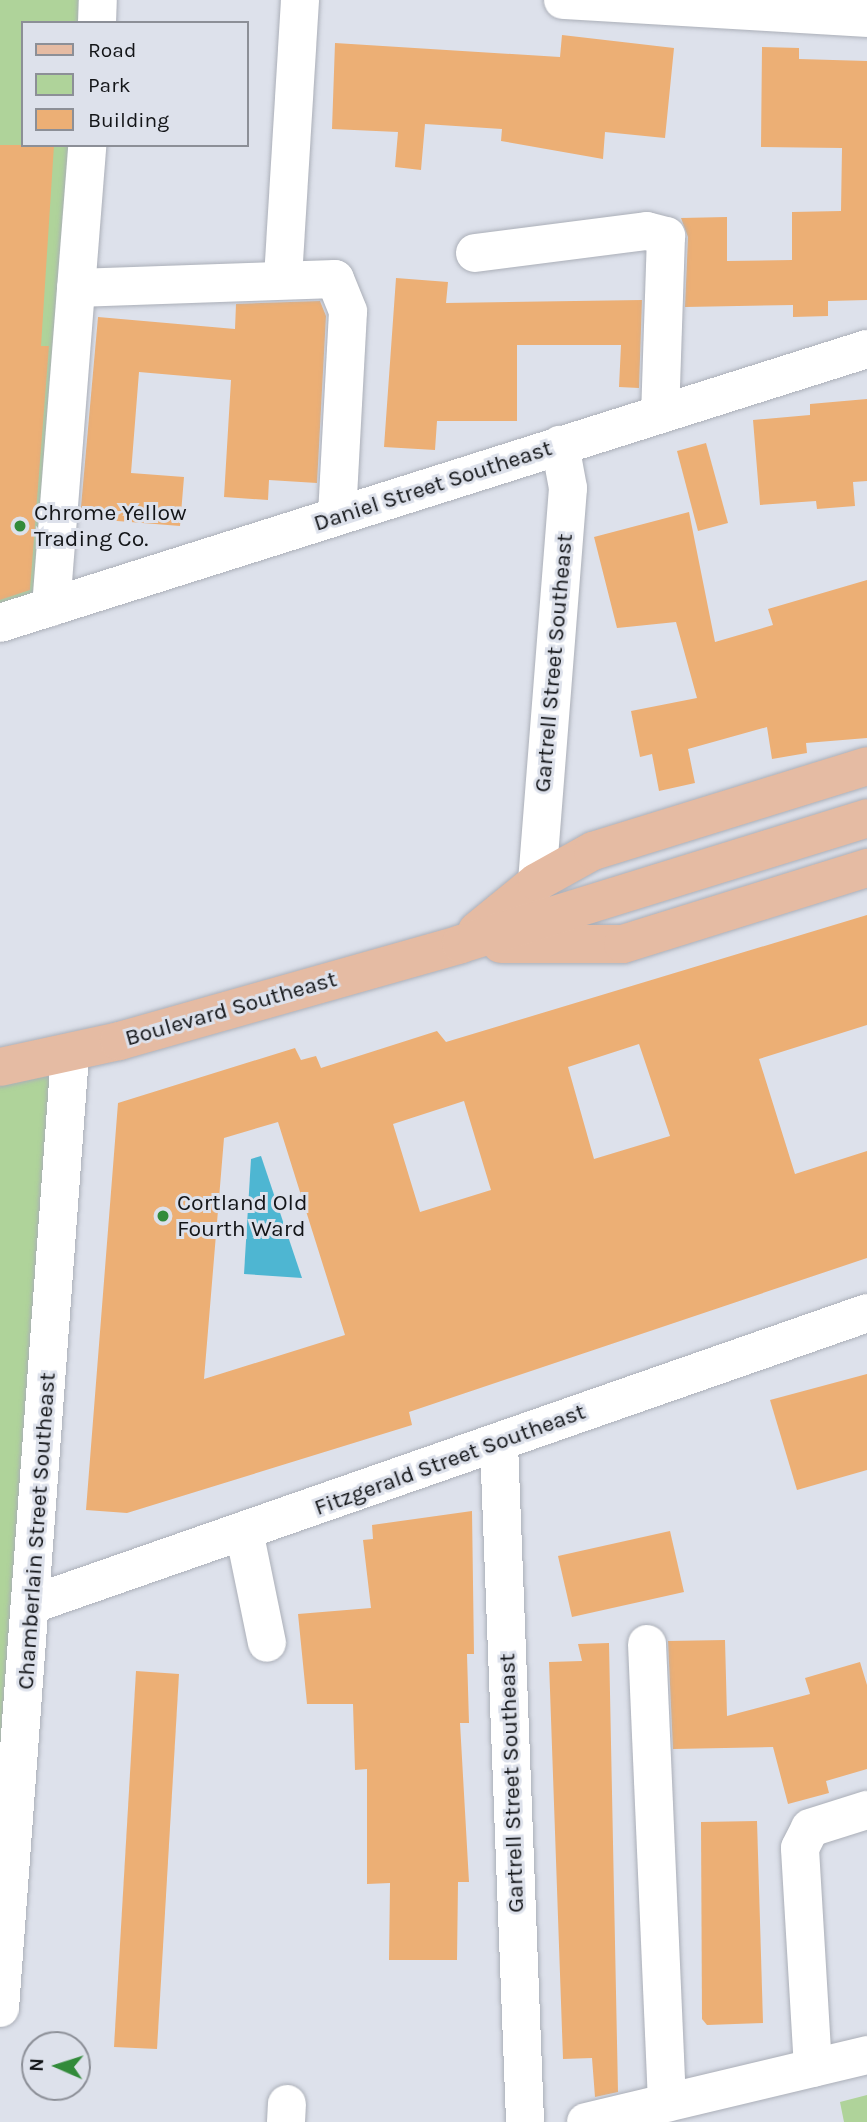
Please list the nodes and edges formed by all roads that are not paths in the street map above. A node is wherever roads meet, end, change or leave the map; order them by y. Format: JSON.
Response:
{"nodes":[{"id":1,"x":99,"y":0,"type":"edge"},
{"id":2,"x":300,"y":0,"type":"edge"},
{"id":3,"x":563,"y":0,"type":"edge"},
{"id":4,"x":867,"y":18,"type":"edge"},
{"id":5,"x":97,"y":21,"type":"edge"},
{"id":6,"x":87,"y":147,"type":"edge"},
{"id":7,"x":475,"y":253,"type":"dead end"},
{"id":8,"x":283,"y":278,"type":"junction"},
{"id":9,"x":76,"y":288,"type":"junction"},
{"id":10,"x":867,"y":349,"type":"edge"},
{"id":11,"x":660,"y":414,"type":"junction"},
{"id":12,"x":561,"y":446,"type":"junction"},
{"id":13,"x":337,"y":516,"type":"junction"},
{"id":14,"x":51,"y":607,"type":"junction"},
{"id":15,"x":0,"y":623,"type":"edge"},
{"id":16,"x":867,"y":766,"type":"edge"},
{"id":17,"x":867,"y":818,"type":"edge"},
{"id":18,"x":867,"y":868,"type":"edge"},
{"id":19,"x":537,"y":882,"type":"junction"},
{"id":20,"x":461,"y":944,"type":"junction"},
{"id":21,"x":70,"y":1054,"type":"junction"},
{"id":22,"x":0,"y":1068,"type":"edge"},
{"id":23,"x":867,"y":1313,"type":"edge"},
{"id":24,"x":499,"y":1444,"type":"junction"},
{"id":25,"x":244,"y":1531,"type":"junction"},
{"id":26,"x":33,"y":1604,"type":"junction"},
{"id":27,"x":267,"y":1643,"type":"dead end"},
{"id":28,"x":647,"y":1644,"type":"dead end"},
{"id":29,"x":867,"y":1810,"type":"edge"},
{"id":30,"x":0,"y":2008,"type":"edge"},
{"id":31,"x":867,"y":2056,"type":"edge"},
{"id":32,"x":813,"y":2068,"type":"junction"},
{"id":33,"x":667,"y":2103,"type":"junction"},
{"id":34,"x":525,"y":2122,"type":"edge"},
{"id":35,"x":586,"y":2122,"type":"edge"}],
"edges":[{"from":1,"to":5,"type":"street"},
{"from":2,"to":8,"type":"street"},
{"from":3,"to":4,"type":"street"},
{"from":6,"to":9,"type":"street"},
{"from":7,"to":11,"type":"street"},
{"from":8,"to":9,"type":"street"},
{"from":8,"to":13,"type":"street"},
{"from":9,"to":14,"type":"street"},
{"from":10,"to":11,"type":"street","name":"Daniel Street Southeast"},
{"from":11,"to":12,"type":"street","name":"Daniel Street Southeast"},
{"from":12,"to":13,"type":"street","name":"Daniel Street Southeast"},
{"from":12,"to":19,"type":"street","name":"Gartrell Street Southeast"},
{"from":13,"to":14,"type":"street","name":"Daniel Street Southeast"},
{"from":14,"to":15,"type":"street","name":"Daniel Street Southeast"},
{"from":16,"to":19,"type":"main road","name":"Boulevard Southeast"},
{"from":17,"to":20,"type":"main road","name":"Boulevard Southeast"},
{"from":18,"to":20,"type":"main road"},
{"from":19,"to":20,"type":"main road","name":"Boulevard Southeast"},
{"from":20,"to":21,"type":"main road","name":"Boulevard Southeast"},
{"from":21,"to":22,"type":"main road","name":"Boulevard Southeast"},
{"from":21,"to":26,"type":"street","name":"Chamberlain Street Southeast"},
{"from":23,"to":24,"type":"street","name":"Fitzgerald Street Southeast"},
{"from":24,"to":25,"type":"street","name":"Fitzgerald Street Southeast"},
{"from":24,"to":34,"type":"street","name":"Gartrell Street Southeast"},
{"from":25,"to":26,"type":"street","name":"Fitzgerald Street Southeast"},
{"from":25,"to":27,"type":"street"},
{"from":26,"to":30,"type":"street","name":"Chamberlain Street Southeast"},
{"from":28,"to":33,"type":"street"},
{"from":29,"to":32,"type":"street"},
{"from":31,"to":32,"type":"street"},
{"from":32,"to":33,"type":"street"},
{"from":33,"to":35,"type":"street"}]}
